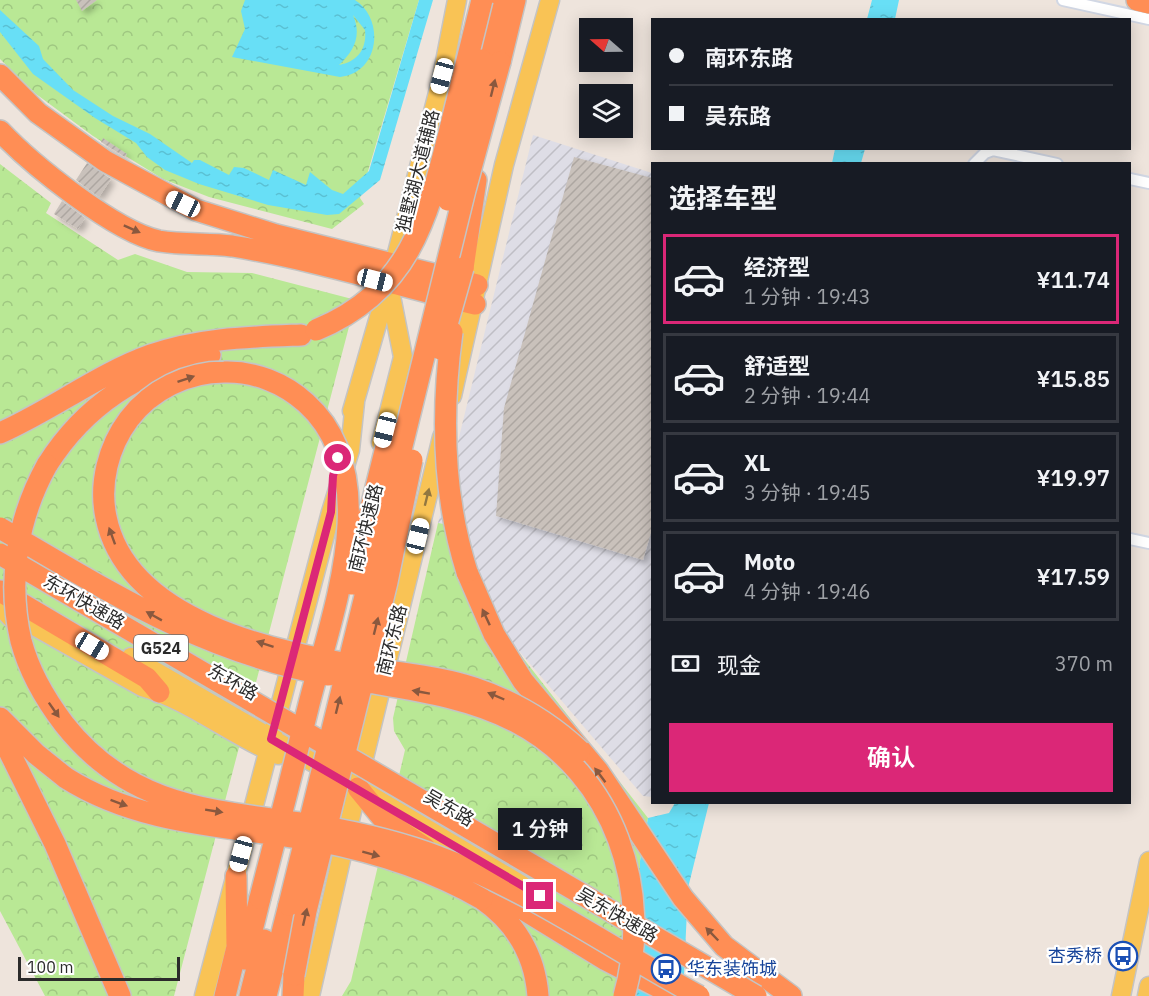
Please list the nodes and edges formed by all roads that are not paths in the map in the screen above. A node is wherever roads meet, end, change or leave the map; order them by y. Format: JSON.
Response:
{"nodes":[{"id":1,"x":457,"y":0,"type":"edge"},
{"id":2,"x":468,"y":0,"type":"edge"},
{"id":3,"x":482,"y":0,"type":"edge"},
{"id":4,"x":496,"y":0,"type":"edge"},
{"id":5,"x":515,"y":0,"type":"edge"},
{"id":6,"x":542,"y":0,"type":"edge"},
{"id":7,"x":550,"y":0,"type":"edge"},
{"id":8,"x":1063,"y":0,"type":"edge"},
{"id":9,"x":1137,"y":0,"type":"edge"},
{"id":10,"x":1149,"y":3,"type":"edge"},
{"id":11,"x":1149,"y":19,"type":"edge"},
{"id":12,"x":491,"y":61,"type":"junction"},
{"id":13,"x":0,"y":75,"type":"edge"},
{"id":14,"x":442,"y":76,"type":"junction"},
{"id":15,"x":519,"y":108,"type":"junction"},
{"id":16,"x":483,"y":126,"type":"junction"},
{"id":17,"x":0,"y":131,"type":"edge"},
{"id":18,"x":993,"y":150,"type":"edge"},
{"id":19,"x":993,"y":150,"type":"edge"},
{"id":20,"x":976,"y":162,"type":"edge"},
{"id":21,"x":1048,"y":162,"type":"edge"},
{"id":22,"x":1131,"y":179,"type":"edge"},
{"id":23,"x":1149,"y":183,"type":"edge"},
{"id":24,"x":463,"y":268,"type":"junction"},
{"id":25,"x":391,"y":275,"type":"junction"},
{"id":26,"x":476,"y":295,"type":"junction"},
{"id":27,"x":301,"y":335,"type":"junction"},
{"id":28,"x":0,"y":433,"type":"edge"},
{"id":29,"x":0,"y":528,"type":"edge"},
{"id":30,"x":1131,"y":539,"type":"edge"},
{"id":31,"x":1149,"y":543,"type":"edge"},
{"id":32,"x":0,"y":545,"type":"edge"},
{"id":33,"x":0,"y":554,"type":"edge"},
{"id":34,"x":0,"y":570,"type":"edge"},
{"id":35,"x":0,"y":580,"type":"edge"},
{"id":36,"x":0,"y":591,"type":"edge"},
{"id":37,"x":0,"y":606,"type":"edge"},
{"id":38,"x":159,"y":692,"type":"junction"},
{"id":39,"x":279,"y":709,"type":"junction"},
{"id":40,"x":0,"y":718,"type":"edge"},
{"id":41,"x":0,"y":733,"type":"edge"},
{"id":42,"x":270,"y":745,"type":"junction"},
{"id":43,"x":313,"y":745,"type":"junction"},
{"id":44,"x":580,"y":750,"type":"junction"},
{"id":45,"x":364,"y":758,"type":"junction"},
{"id":46,"x":358,"y":788,"type":"junction"},
{"id":47,"x":1149,"y":861,"type":"edge"},
{"id":48,"x":236,"y":876,"type":"junction"},
{"id":49,"x":1149,"y":986,"type":"edge"},
{"id":50,"x":703,"y":993,"type":"edge"},
{"id":51,"x":120,"y":996,"type":"edge"},
{"id":52,"x":204,"y":996,"type":"edge"},
{"id":53,"x":225,"y":996,"type":"edge"},
{"id":54,"x":236,"y":996,"type":"edge"},
{"id":55,"x":250,"y":996,"type":"edge"},
{"id":56,"x":266,"y":996,"type":"edge"},
{"id":57,"x":293,"y":996,"type":"edge"},
{"id":58,"x":310,"y":996,"type":"edge"},
{"id":59,"x":538,"y":996,"type":"edge"},
{"id":60,"x":624,"y":996,"type":"edge"},
{"id":61,"x":676,"y":996,"type":"edge"},
{"id":62,"x":728,"y":996,"type":"edge"},
{"id":63,"x":756,"y":996,"type":"edge"},
{"id":64,"x":774,"y":996,"type":"edge"},
{"id":65,"x":791,"y":996,"type":"edge"},
{"id":66,"x":1121,"y":996,"type":"edge"},
{"id":67,"x":1147,"y":996,"type":"edge"}],
"edges":[{"from":1,"to":14,"type":"main road","name":"独墅湖大道辅路"},
{"from":2,"to":14,"type":"main road","name":"独墅湖大道辅路"},
{"from":3,"to":27,"type":"highway","bridge":true},
{"from":4,"to":12,"type":"highway"},
{"from":5,"to":12,"type":"highway"},
{"from":6,"to":15,"type":"main road"},
{"from":7,"to":15,"type":"main road"},
{"from":8,"to":11,"type":"street"},
{"from":9,"to":10,"type":"highway"},
{"from":16,"to":12,"type":"highway","name":"南环快速路","one_way":true,"bridge":true},
{"from":12,"to":55,"type":"highway","name":"南环快速路","bridge":true},
{"from":13,"to":25,"type":"highway"},
{"from":14,"to":25,"type":"main road","name":"独墅湖大道辅路"},
{"from":15,"to":26,"type":"main road"},
{"from":16,"to":24,"type":"highway","bridge":true},
{"from":56,"to":16,"type":"highway","name":"南环快速路","one_way":true,"bridge":true},
{"from":17,"to":25,"type":"highway","one_way":true},
{"from":18,"to":21,"type":"street"},
{"from":19,"to":20,"type":"street"},
{"from":22,"to":23,"type":"street"},
{"from":44,"to":24,"type":"highway","one_way":true,"bridge":true},
{"from":57,"to":24,"type":"highway","one_way":true,"bridge":true},
{"from":25,"to":26,"type":"highway"},
{"from":25,"to":39,"type":"main road"},
{"from":25,"to":43,"type":"main road"},
{"from":45,"to":26,"type":"main road","name":"南环东路","one_way":true},
{"from":27,"to":28,"type":"highway"},
{"from":27,"to":50,"type":"highway","one_way":true,"bridge":true},
{"from":60,"to":29,"type":"highway","one_way":true,"bridge":true},
{"from":30,"to":31,"type":"street"},
{"from":32,"to":39,"type":"main road","name":"东环路"},
{"from":33,"to":43,"type":"highway","name":"东环快速路","number":"G524","bridge":true},
{"from":34,"to":43,"type":"highway","name":"东环快速路","number":"G524","bridge":true},
{"from":35,"to":42,"type":"main road","name":"东环路"},
{"from":36,"to":38,"type":"highway"},
{"from":37,"to":38,"type":"main road"},
{"from":38,"to":42,"type":"main road"},
{"from":39,"to":42,"type":"main road"},
{"from":39,"to":43,"type":"main road","name":"吴东路"},
{"from":40,"to":59,"type":"highway","one_way":true,"bridge":true},
{"from":41,"to":51,"type":"highway"},
{"from":42,"to":43,"type":"main road","name":"吴东路"},
{"from":42,"to":46,"type":"main road"},
{"from":42,"to":48,"type":"main road"},
{"from":43,"to":45,"type":"main road","name":"吴东路"},
{"from":43,"to":46,"type":"main road","name":"吴东路"},
{"from":43,"to":62,"type":"highway","name":"吴东快速路","number":"G524","bridge":true},
{"from":43,"to":63,"type":"highway","name":"吴东快速路","number":"G524","bridge":true},
{"from":44,"to":54,"type":"highway","one_way":true,"bridge":true},
{"from":65,"to":44,"type":"highway","one_way":true},
{"from":45,"to":46,"type":"main road","name":"南环东路"},
{"from":45,"to":64,"type":"main road","name":"吴东路"},
{"from":46,"to":50,"type":"main road","name":"吴东路"},
{"from":46,"to":58,"type":"main road","name":"南环东路"},
{"from":46,"to":61,"type":"highway"},
{"from":47,"to":66,"type":"main road"},
{"from":48,"to":52,"type":"main road"},
{"from":48,"to":53,"type":"highway"},
{"from":49,"to":67,"type":"main road"}]}
